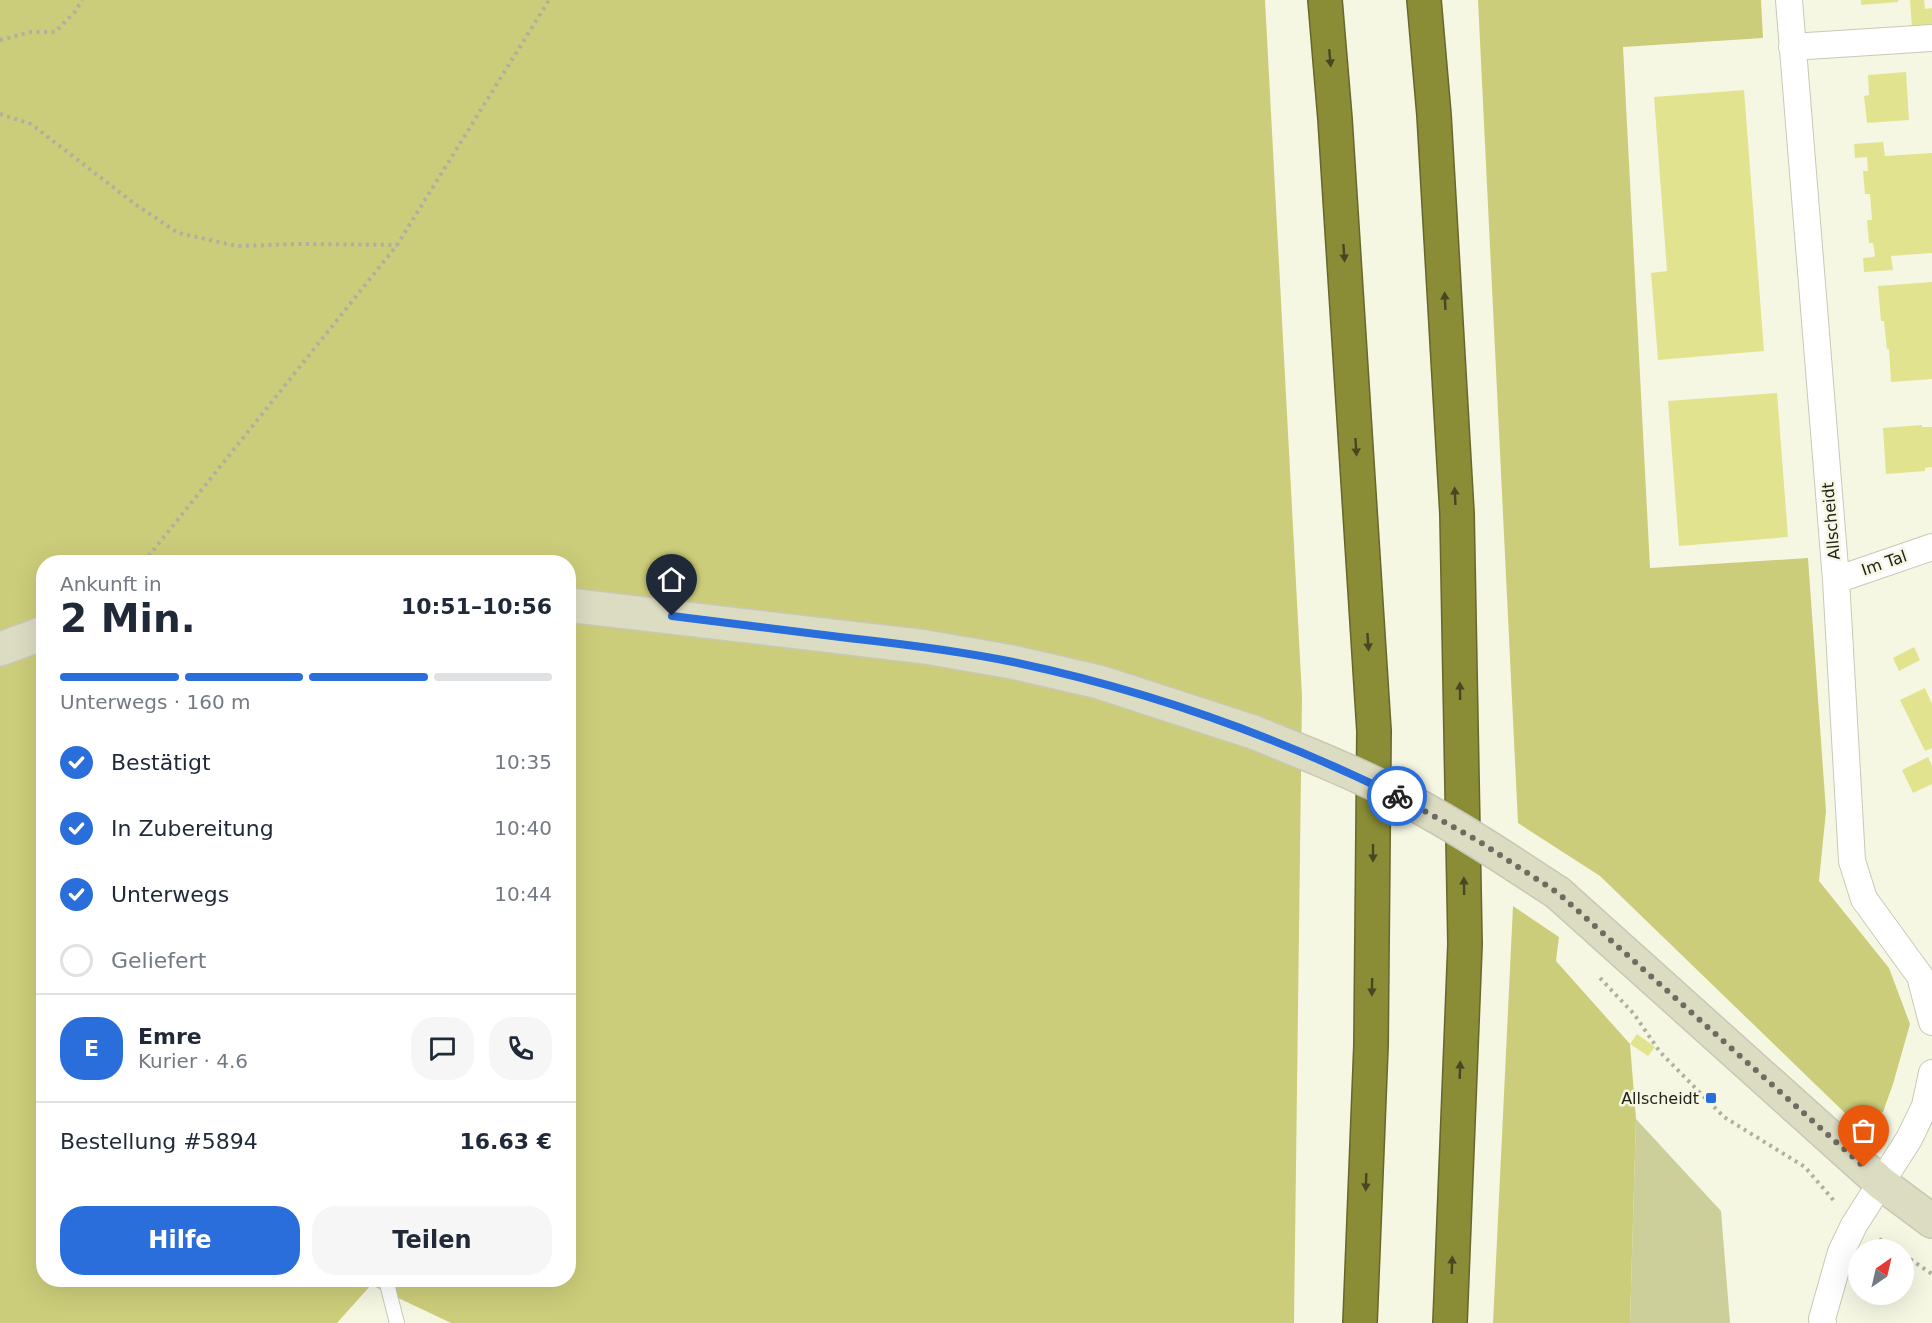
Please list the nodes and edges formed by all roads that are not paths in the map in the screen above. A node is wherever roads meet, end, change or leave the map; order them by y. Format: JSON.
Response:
{"nodes":[{"id":1,"x":1325,"y":0,"type":"edge"},
{"id":2,"x":1424,"y":0,"type":"edge"},
{"id":3,"x":1442,"y":0,"type":"edge"},
{"id":4,"x":1789,"y":0,"type":"edge"},
{"id":5,"x":1932,"y":38,"type":"edge"},
{"id":6,"x":1792,"y":47,"type":"junction"},
{"id":7,"x":1434,"y":115,"type":"junction"},
{"id":8,"x":1932,"y":547,"type":"edge"},
{"id":9,"x":1836,"y":580,"type":"junction"},
{"id":10,"x":576,"y":606,"type":"edge"},
{"id":11,"x":36,"y":636,"type":"edge"},
{"id":12,"x":0,"y":649,"type":"edge"},
{"id":13,"x":1932,"y":1022,"type":"edge"},
{"id":14,"x":1932,"y":1073,"type":"edge"},
{"id":15,"x":1881,"y":1184,"type":"junction"},
{"id":16,"x":1932,"y":1221,"type":"edge"},
{"id":17,"x":388,"y":1287,"type":"edge"},
{"id":18,"x":397,"y":1323,"type":"edge"},
{"id":19,"x":1360,"y":1323,"type":"edge"},
{"id":20,"x":1449,"y":1323,"type":"edge"},
{"id":21,"x":1822,"y":1323,"type":"edge"}],
"edges":[{"from":1,"to":19,"type":"highway","one_way":true},
{"from":2,"to":7,"type":"highway"},
{"from":3,"to":7,"type":"highway"},
{"from":4,"to":6,"type":"street","name":"Allscheidt"},
{"from":5,"to":6,"type":"street"},
{"from":6,"to":9,"type":"street","name":"Allscheidt"},
{"from":20,"to":7,"type":"highway","one_way":true},
{"from":8,"to":9,"type":"street","name":"Im Tal"},
{"from":9,"to":13,"type":"street","name":"Allscheidt"},
{"from":10,"to":15,"type":"street","bridge":true},
{"from":11,"to":12,"type":"street"},
{"from":14,"to":15,"type":"street"},
{"from":15,"to":16,"type":"street"},
{"from":15,"to":21,"type":"street"},
{"from":17,"to":18,"type":"lane"}]}
